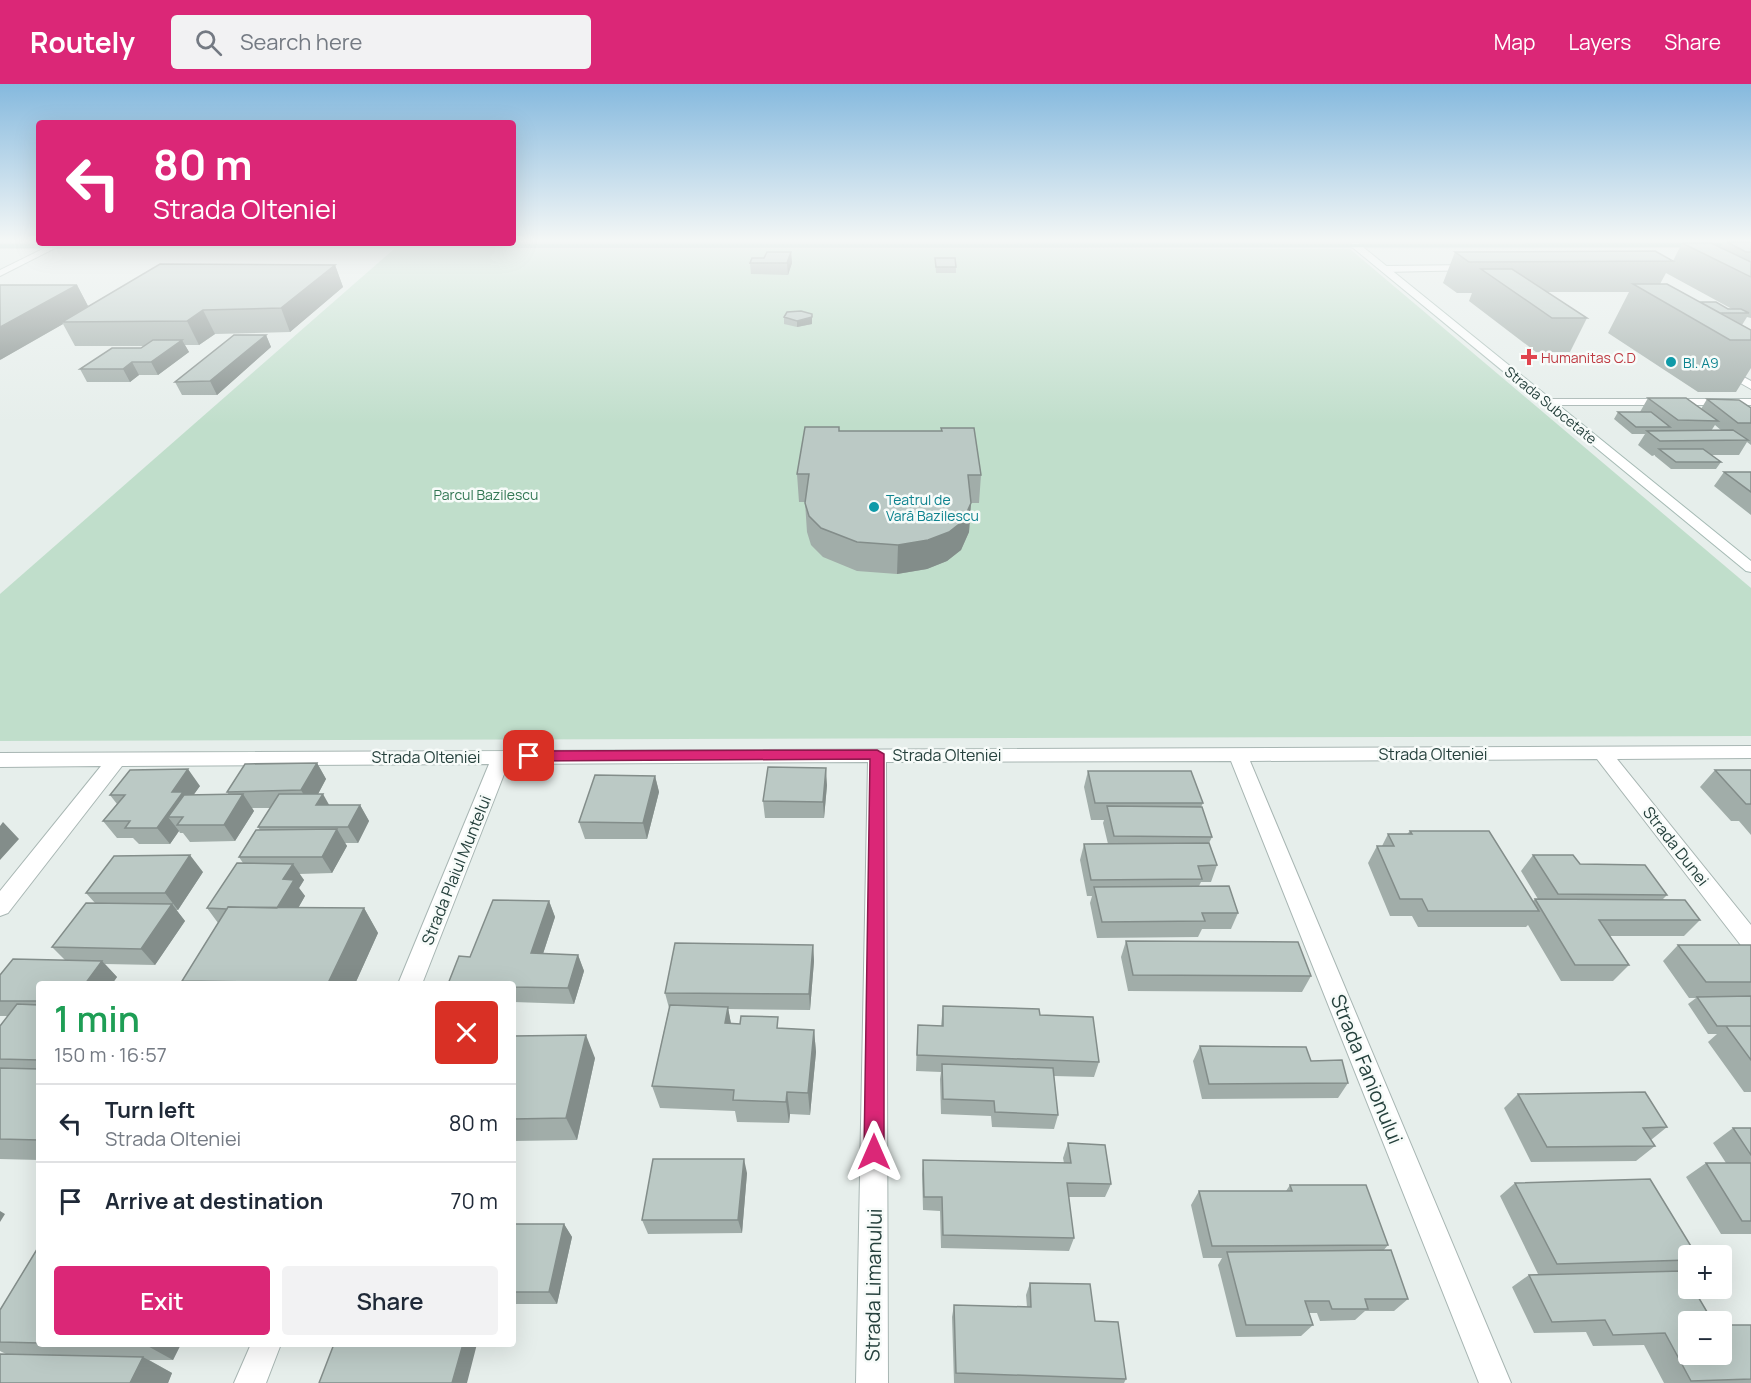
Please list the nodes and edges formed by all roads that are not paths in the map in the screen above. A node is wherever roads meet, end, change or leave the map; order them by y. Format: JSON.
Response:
{"nodes":[{"id":1,"x":1425,"y":303,"type":"edge"},
{"id":2,"x":1714,"y":363,"type":"edge"},
{"id":3,"x":1751,"y":386,"type":"edge"},
{"id":4,"x":1548,"y":402,"type":"junction"},
{"id":5,"x":1751,"y":402,"type":"edge"},
{"id":6,"x":1751,"y":568,"type":"edge"},
{"id":7,"x":1601,"y":752,"type":"junction"},
{"id":8,"x":1751,"y":752,"type":"edge"},
{"id":9,"x":877,"y":754,"type":"junction"},
{"id":10,"x":1239,"y":755,"type":"junction"},
{"id":11,"x":502,"y":756,"type":"junction"},
{"id":12,"x":117,"y":759,"type":"junction"},
{"id":13,"x":0,"y":760,"type":"edge"},
{"id":14,"x":0,"y":907,"type":"edge"},
{"id":15,"x":1751,"y":941,"type":"edge"},
{"id":16,"x":411,"y":981,"type":"edge"},
{"id":17,"x":265,"y":1347,"type":"edge"},
{"id":18,"x":250,"y":1383,"type":"edge"},
{"id":19,"x":872,"y":1383,"type":"edge"},
{"id":20,"x":1495,"y":1383,"type":"edge"}],
"edges":[{"from":1,"to":4,"type":"street","name":"Strada Subcetate"},
{"from":2,"to":3,"type":"street"},
{"from":4,"to":5,"type":"street"},
{"from":4,"to":6,"type":"street","name":"Strada Subcetate"},
{"from":7,"to":8,"type":"street","name":"Strada Olteniei"},
{"from":7,"to":10,"type":"street","name":"Strada Olteniei"},
{"from":7,"to":15,"type":"street","name":"Strada Dunei"},
{"from":9,"to":10,"type":"street","name":"Strada Olteniei"},
{"from":9,"to":11,"type":"street","name":"Strada Olteniei"},
{"from":9,"to":19,"type":"street","name":"Strada Limanului"},
{"from":10,"to":20,"type":"street","name":"Strada Fanionului"},
{"from":11,"to":12,"type":"street","name":"Strada Olteniei"},
{"from":11,"to":16,"type":"street","name":"Strada Plaiul Muntelui"},
{"from":12,"to":13,"type":"street","name":"Strada Olteniei"},
{"from":12,"to":14,"type":"street"},
{"from":17,"to":18,"type":"street"}]}
